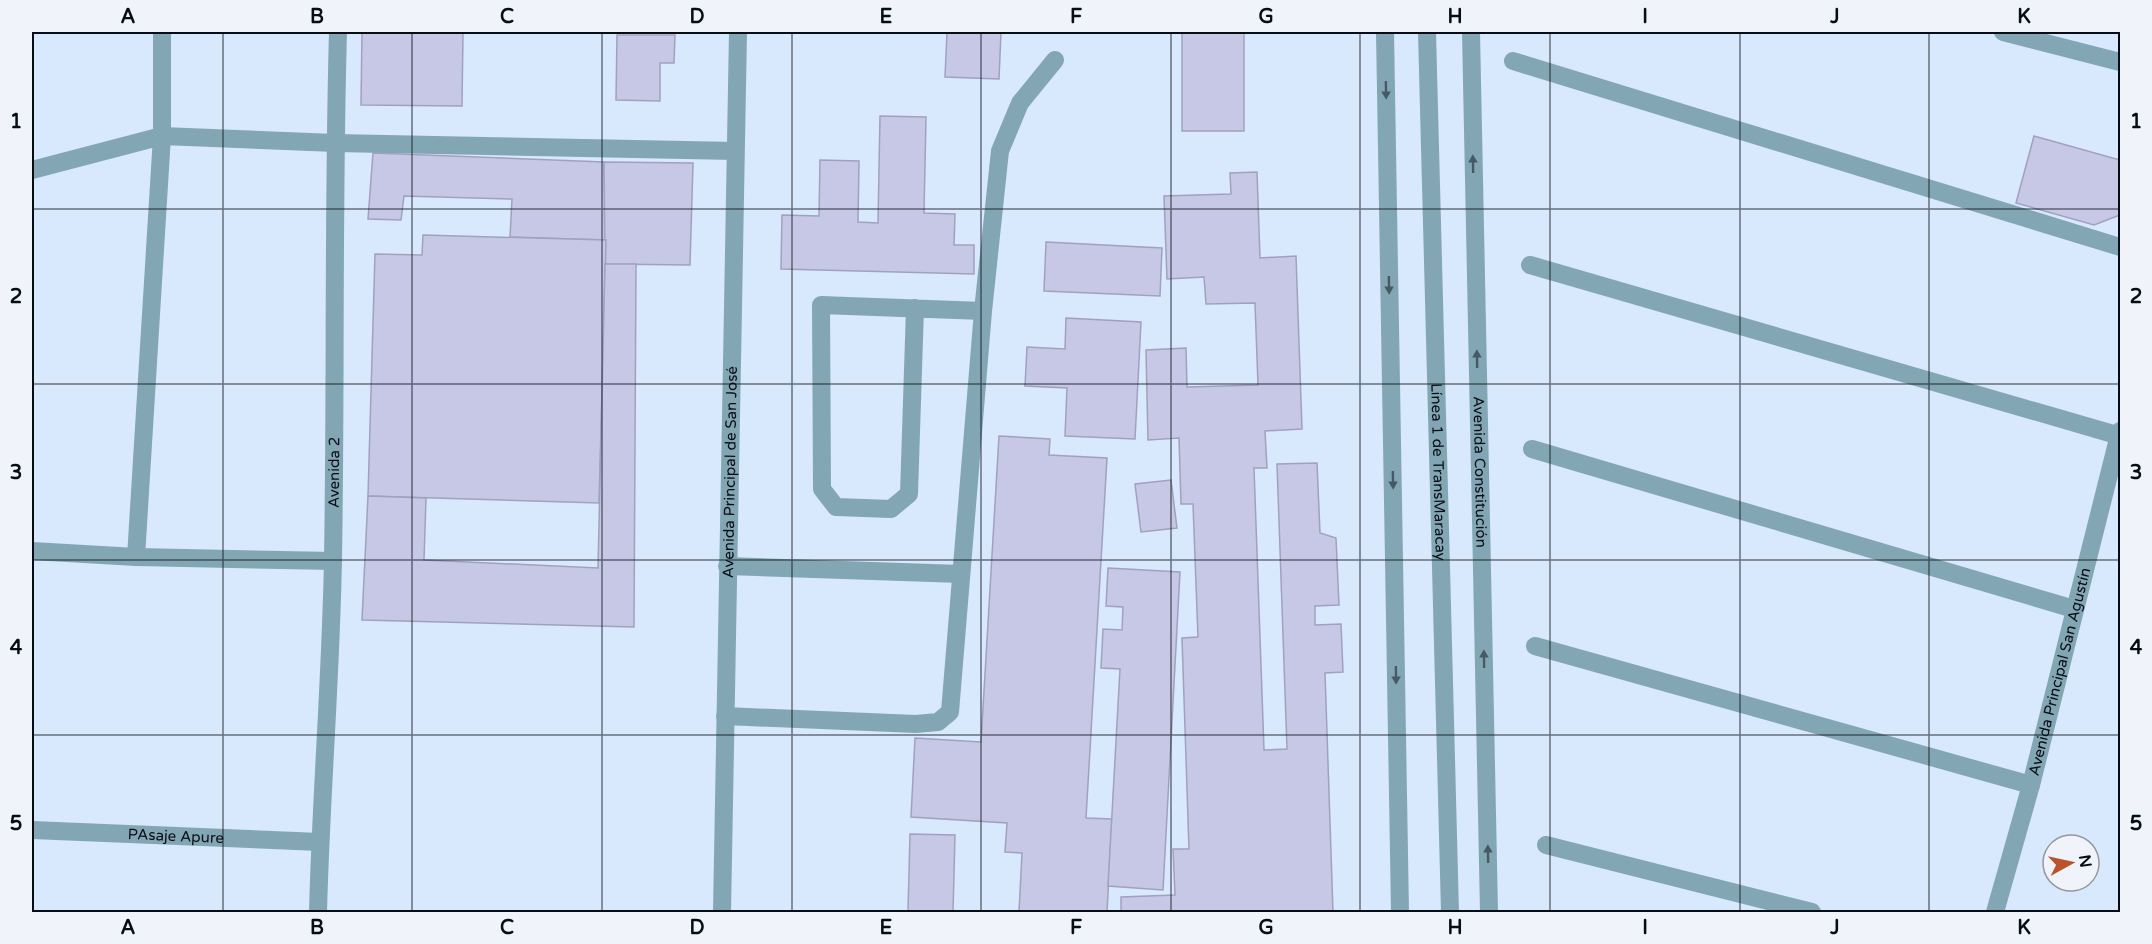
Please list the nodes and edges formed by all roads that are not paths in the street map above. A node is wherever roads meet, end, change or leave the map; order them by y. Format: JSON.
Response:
{"nodes":[{"id":1,"x":162,"y":32,"type":"edge"},
{"id":2,"x":338,"y":32,"type":"edge"},
{"id":3,"x":738,"y":32,"type":"edge"},
{"id":4,"x":1384,"y":32,"type":"edge"},
{"id":5,"x":1427,"y":32,"type":"edge"},
{"id":6,"x":1471,"y":32,"type":"edge"},
{"id":7,"x":2003,"y":32,"type":"edge"},
{"id":8,"x":1056,"y":60,"type":"dead end"},
{"id":9,"x":1513,"y":62,"type":"dead end"},
{"id":10,"x":2121,"y":62,"type":"edge"},
{"id":11,"x":162,"y":136,"type":"junction"},
{"id":12,"x":335,"y":143,"type":"junction"},
{"id":13,"x":735,"y":151,"type":"junction"},
{"id":14,"x":32,"y":170,"type":"edge"},
{"id":15,"x":2121,"y":247,"type":"edge"},
{"id":16,"x":1530,"y":265,"type":"dead end"},
{"id":17,"x":915,"y":308,"type":"junction"},
{"id":18,"x":982,"y":311,"type":"junction"},
{"id":19,"x":2120,"y":435,"type":"edge"},
{"id":20,"x":1532,"y":449,"type":"dead end"},
{"id":21,"x":32,"y":551,"type":"edge"},
{"id":22,"x":136,"y":557,"type":"junction"},
{"id":23,"x":333,"y":561,"type":"junction"},
{"id":24,"x":728,"y":566,"type":"junction"},
{"id":25,"x":961,"y":574,"type":"junction"},
{"id":26,"x":2074,"y":609,"type":"junction"},
{"id":27,"x":1535,"y":646,"type":"dead end"},
{"id":28,"x":725,"y":716,"type":"junction"},
{"id":29,"x":2031,"y":784,"type":"junction"},
{"id":30,"x":32,"y":830,"type":"edge"},
{"id":31,"x":320,"y":842,"type":"junction"},
{"id":32,"x":1546,"y":845,"type":"dead end"},
{"id":33,"x":318,"y":912,"type":"edge"},
{"id":34,"x":722,"y":912,"type":"edge"},
{"id":35,"x":1401,"y":912,"type":"edge"},
{"id":36,"x":1450,"y":912,"type":"edge"},
{"id":37,"x":1489,"y":912,"type":"edge"},
{"id":38,"x":1812,"y":912,"type":"edge"},
{"id":39,"x":1995,"y":912,"type":"edge"}],
"edges":[{"from":1,"to":11,"type":"street"},
{"from":2,"to":12,"type":"street","name":"Avenida 2"},
{"from":3,"to":13,"type":"street","name":"Avenida Principal de San José"},
{"from":4,"to":35,"type":"street","one_way":true},
{"from":5,"to":36,"type":"street","name":"Línea 1 de TransMaracay"},
{"from":37,"to":6,"type":"street","name":"Avenida Constitución","one_way":true},
{"from":7,"to":10,"type":"street"},
{"from":8,"to":18,"type":"street"},
{"from":9,"to":15,"type":"street"},
{"from":11,"to":12,"type":"street"},
{"from":11,"to":14,"type":"street"},
{"from":11,"to":22,"type":"street"},
{"from":12,"to":13,"type":"street"},
{"from":12,"to":23,"type":"street","name":"Avenida 2"},
{"from":13,"to":24,"type":"street","name":"Avenida Principal de San José"},
{"from":16,"to":19,"type":"street"},
{"from":17,"to":17,"type":"street"},
{"from":17,"to":18,"type":"street"},
{"from":18,"to":25,"type":"street"},
{"from":19,"to":26,"type":"street","name":"Avenida Principal San Agustín"},
{"from":20,"to":26,"type":"street"},
{"from":21,"to":22,"type":"street"},
{"from":22,"to":23,"type":"street"},
{"from":23,"to":31,"type":"street","name":"Avenida 2"},
{"from":24,"to":25,"type":"street"},
{"from":24,"to":28,"type":"street","name":"Avenida Principal de San José"},
{"from":25,"to":28,"type":"street"},
{"from":26,"to":29,"type":"street","name":"Avenida Principal San Agustín"},
{"from":27,"to":29,"type":"street"},
{"from":28,"to":34,"type":"street","name":"Avenida Principal de San José"},
{"from":29,"to":39,"type":"street","name":"Avenida Principal San Agustín"},
{"from":30,"to":31,"type":"street","name":"PAsaje Apure"},
{"from":31,"to":33,"type":"street","name":"Avenida 2"},
{"from":32,"to":38,"type":"street"}]}
